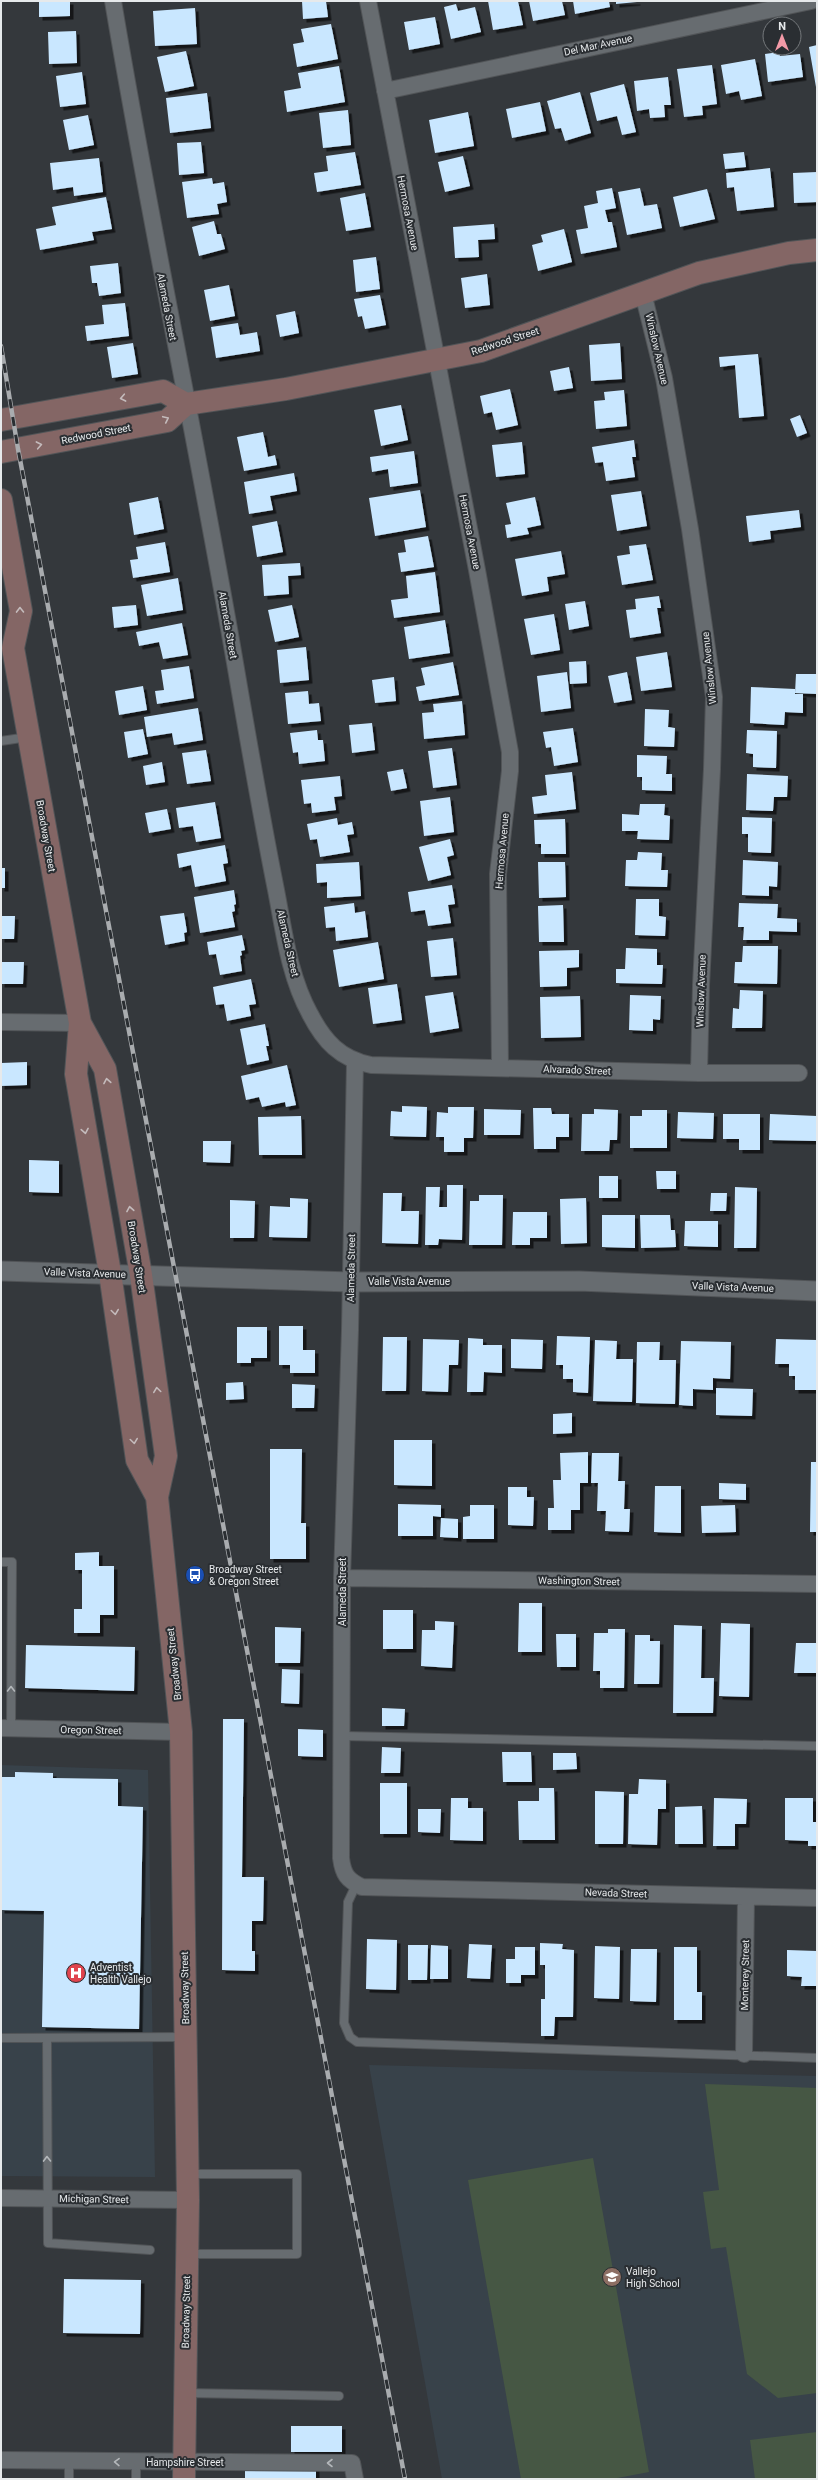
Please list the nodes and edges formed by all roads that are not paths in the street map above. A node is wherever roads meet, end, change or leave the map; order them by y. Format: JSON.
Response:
{"nodes":[{"id":1,"x":114,"y":1,"type":"edge"},
{"id":2,"x":368,"y":1,"type":"edge"},
{"id":3,"x":811,"y":1,"type":"edge"},
{"id":4,"x":385,"y":91,"type":"junction"},
{"id":5,"x":817,"y":250,"type":"edge"},
{"id":6,"x":643,"y":293,"type":"junction"},
{"id":7,"x":436,"y":360,"type":"junction"},
{"id":8,"x":186,"y":404,"type":"junction"},
{"id":9,"x":1,"y":420,"type":"edge"},
{"id":10,"x":1,"y":452,"type":"edge"},
{"id":11,"x":1,"y":500,"type":"edge"},
{"id":12,"x":7,"y":640,"type":"edge"},
{"id":13,"x":29,"y":737,"type":"junction"},
{"id":14,"x":1,"y":741,"type":"edge"},
{"id":15,"x":1,"y":1022,"type":"edge"},
{"id":16,"x":80,"y":1023,"type":"junction"},
{"id":17,"x":355,"y":1062,"type":"junction"},
{"id":18,"x":500,"y":1067,"type":"junction"},
{"id":19,"x":699,"y":1073,"type":"junction"},
{"id":20,"x":799,"y":1073,"type":"dead end"},
{"id":21,"x":1,"y":1271,"type":"edge"},
{"id":22,"x":110,"y":1273,"type":"junction"},
{"id":23,"x":141,"y":1275,"type":"junction"},
{"id":24,"x":351,"y":1282,"type":"junction"},
{"id":25,"x":817,"y":1290,"type":"edge"},
{"id":26,"x":157,"y":1497,"type":"junction"},
{"id":27,"x":1,"y":1562,"type":"edge"},
{"id":28,"x":342,"y":1578,"type":"junction"},
{"id":29,"x":817,"y":1584,"type":"edge"},
{"id":30,"x":6,"y":1728,"type":"edge"},
{"id":31,"x":181,"y":1732,"type":"junction"},
{"id":32,"x":343,"y":1736,"type":"junction"},
{"id":33,"x":817,"y":1746,"type":"edge"},
{"id":34,"x":356,"y":1885,"type":"junction"},
{"id":35,"x":746,"y":1897,"type":"junction"},
{"id":36,"x":817,"y":1898,"type":"edge"},
{"id":37,"x":1,"y":2038,"type":"edge"},
{"id":38,"x":47,"y":2038,"type":"junction"},
{"id":39,"x":186,"y":2038,"type":"junction"},
{"id":40,"x":744,"y":2054,"type":"junction"},
{"id":41,"x":817,"y":2058,"type":"edge"},
{"id":42,"x":188,"y":2174,"type":"junction"},
{"id":43,"x":1,"y":2198,"type":"edge"},
{"id":44,"x":48,"y":2198,"type":"junction"},
{"id":45,"x":188,"y":2200,"type":"junction"},
{"id":46,"x":150,"y":2250,"type":"dead end"},
{"id":47,"x":187,"y":2254,"type":"junction"},
{"id":48,"x":185,"y":2393,"type":"junction"},
{"id":49,"x":338,"y":2396,"type":"dead end"},
{"id":50,"x":1,"y":2460,"type":"edge"},
{"id":51,"x":69,"y":2461,"type":"junction"},
{"id":52,"x":136,"y":2462,"type":"junction"},
{"id":53,"x":184,"y":2471,"type":"edge"},
{"id":54,"x":69,"y":2479,"type":"edge"},
{"id":55,"x":136,"y":2479,"type":"edge"},
{"id":56,"x":355,"y":2479,"type":"edge"}],
"edges":[{"from":1,"to":8,"type":"street","name":"Alameda Street"},
{"from":2,"to":4,"type":"street","name":"Hermosa Avenue"},
{"from":3,"to":4,"type":"street","name":"Del Mar Avenue"},
{"from":4,"to":7,"type":"street","name":"Hermosa Avenue"},
{"from":5,"to":6,"type":"main road","name":"Redwood Street"},
{"from":6,"to":7,"type":"main road","name":"Redwood Street"},
{"from":6,"to":19,"type":"street","name":"Winslow Avenue"},
{"from":7,"to":8,"type":"main road","name":"Redwood Street"},
{"from":7,"to":18,"type":"street","name":"Hermosa Avenue"},
{"from":8,"to":9,"type":"main road","one_way":true},
{"from":10,"to":8,"type":"main road","name":"Redwood Street","one_way":true},
{"from":8,"to":17,"type":"street","name":"Alameda Street"},
{"from":12,"to":11,"type":"main road","name":"Broadway Street","one_way":true},
{"from":12,"to":13,"type":"main road","name":"Broadway Street"},
{"from":13,"to":14,"type":"lane"},
{"from":13,"to":16,"type":"main road","name":"Broadway Street"},
{"from":15,"to":16,"type":"street"},
{"from":16,"to":22,"type":"main road","name":"Broadway Street","one_way":true},
{"from":23,"to":16,"type":"main road","name":"Broadway Street","one_way":true},
{"from":17,"to":18,"type":"street","name":"Alvarado Street"},
{"from":17,"to":24,"type":"street","name":"Alameda Street"},
{"from":18,"to":19,"type":"street","name":"Alvarado Street"},
{"from":19,"to":20,"type":"street","name":"Alvarado Street"},
{"from":21,"to":22,"type":"street","name":"Valle Vista Avenue"},
{"from":22,"to":23,"type":"street","name":"Valle Vista Avenue"},
{"from":22,"to":26,"type":"main road","name":"Broadway Street","one_way":true},
{"from":23,"to":24,"type":"street","name":"Valle Vista Avenue"},
{"from":26,"to":23,"type":"main road","name":"Broadway Street","one_way":true},
{"from":24,"to":25,"type":"street","name":"Valle Vista Avenue"},
{"from":24,"to":28,"type":"street","name":"Alameda Street"},
{"from":26,"to":31,"type":"main road","name":"Broadway Street"},
{"from":30,"to":27,"type":"lane","one_way":true},
{"from":28,"to":29,"type":"street","name":"Washington Street"},
{"from":28,"to":32,"type":"street","name":"Alameda Street"},
{"from":30,"to":31,"type":"street","name":"Oregon Street"},
{"from":31,"to":39,"type":"main road","name":"Broadway Street"},
{"from":32,"to":33,"type":"lane"},
{"from":32,"to":34,"type":"street","name":"Alameda Street"},
{"from":34,"to":35,"type":"street","name":"Nevada Street"},
{"from":34,"to":40,"type":"lane"},
{"from":35,"to":36,"type":"street","name":"Nevada Street"},
{"from":35,"to":40,"type":"street","name":"Monterey Street"},
{"from":37,"to":38,"type":"lane"},
{"from":38,"to":39,"type":"lane"},
{"from":44,"to":38,"type":"lane","one_way":true},
{"from":39,"to":42,"type":"main road","name":"Broadway Street"},
{"from":40,"to":41,"type":"lane"},
{"from":42,"to":45,"type":"main road","name":"Broadway Street"},
{"from":42,"to":47,"type":"lane"},
{"from":43,"to":44,"type":"street","name":"Michigan Street"},
{"from":44,"to":45,"type":"street","name":"Michigan Street"},
{"from":44,"to":46,"type":"lane"},
{"from":45,"to":47,"type":"main road","name":"Broadway Street"},
{"from":47,"to":48,"type":"main road","name":"Broadway Street"},
{"from":48,"to":49,"type":"lane"},
{"from":48,"to":53,"type":"main road","name":"Broadway Street"},
{"from":50,"to":51,"type":"street","name":"Hampshire Street"},
{"from":52,"to":51,"type":"street","name":"Hampshire Street","one_way":true},
{"from":51,"to":54,"type":"lane"},
{"from":52,"to":53,"type":"street","name":"Hampshire Street"},
{"from":52,"to":55,"type":"lane"},
{"from":56,"to":53,"type":"street","name":"Hampshire Street","one_way":true}]}
